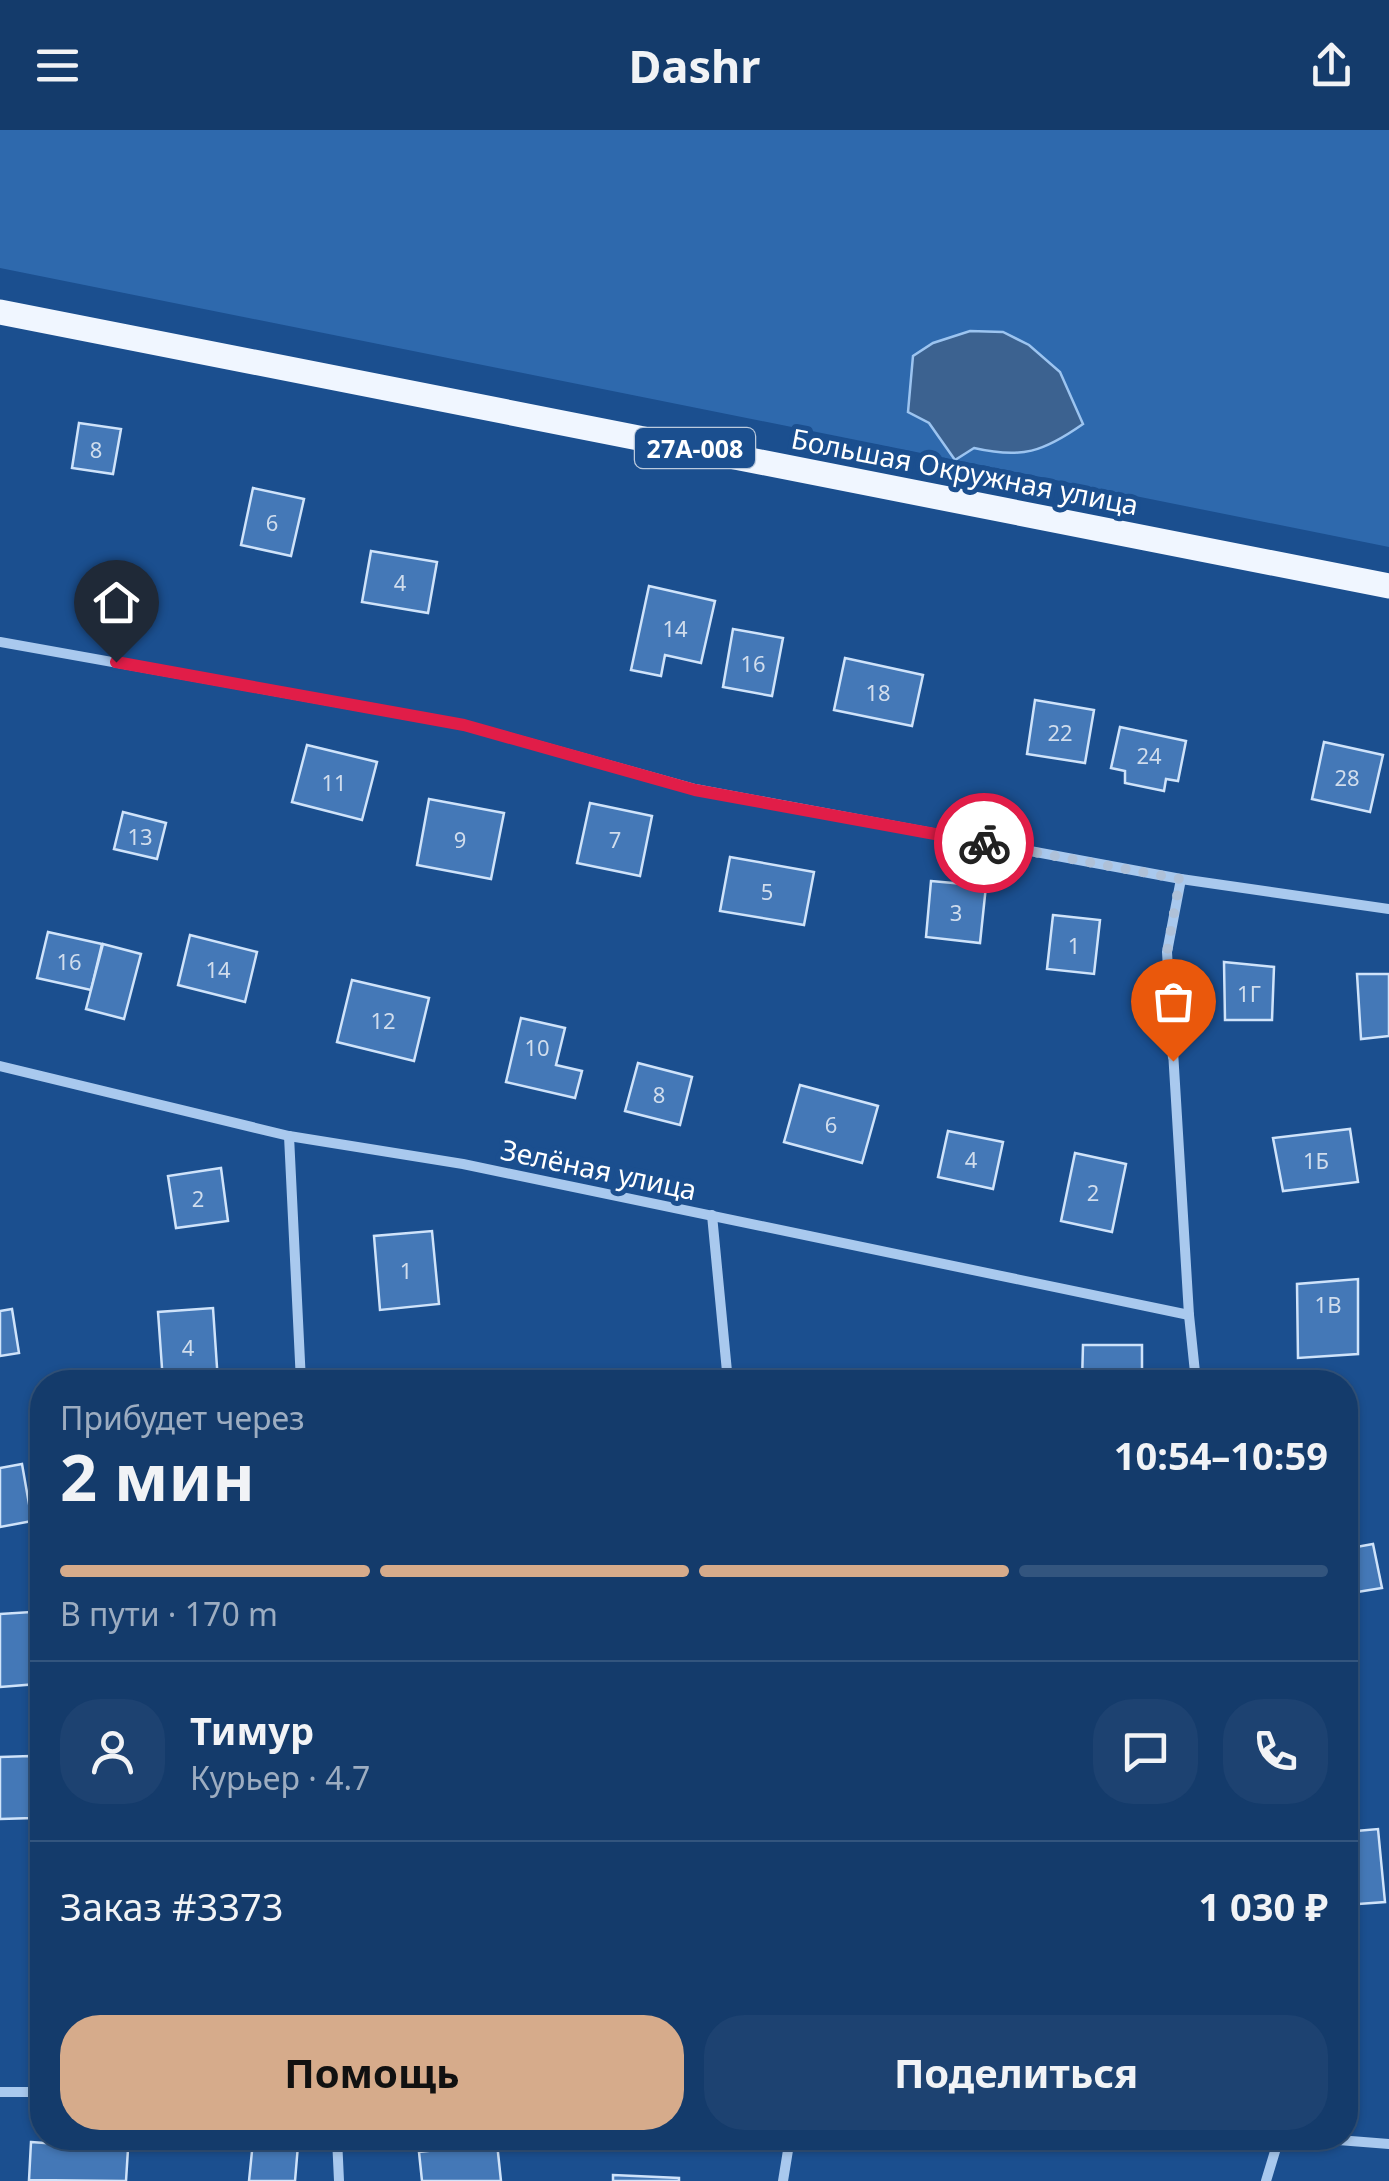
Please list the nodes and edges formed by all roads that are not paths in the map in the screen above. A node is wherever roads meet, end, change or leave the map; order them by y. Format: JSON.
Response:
{"nodes":[{"id":1,"x":0,"y":312,"type":"edge"},
{"id":2,"x":1389,"y":586,"type":"edge"},
{"id":3,"x":0,"y":642,"type":"edge"},
{"id":4,"x":1180,"y":879,"type":"junction"},
{"id":5,"x":1389,"y":909,"type":"edge"},
{"id":6,"x":0,"y":1066,"type":"edge"},
{"id":7,"x":289,"y":1136,"type":"junction"},
{"id":8,"x":712,"y":1215,"type":"junction"},
{"id":9,"x":1189,"y":1315,"type":"junction"},
{"id":10,"x":300,"y":1370,"type":"edge"},
{"id":11,"x":727,"y":1370,"type":"edge"},
{"id":12,"x":1195,"y":1370,"type":"edge"},
{"id":13,"x":0,"y":2092,"type":"edge"},
{"id":14,"x":30,"y":2092,"type":"edge"},
{"id":15,"x":1358,"y":2142,"type":"edge"},
{"id":16,"x":1389,"y":2144,"type":"edge"},
{"id":17,"x":338,"y":2150,"type":"edge"},
{"id":18,"x":788,"y":2150,"type":"edge"},
{"id":19,"x":1275,"y":2150,"type":"edge"},
{"id":20,"x":339,"y":2181,"type":"edge"},
{"id":21,"x":783,"y":2181,"type":"edge"},
{"id":22,"x":1266,"y":2181,"type":"edge"}],
"edges":[{"from":1,"to":2,"type":"main road","name":"Большая Окружная улица","number":"27А-008"},
{"from":3,"to":4,"type":"street"},
{"from":4,"to":5,"type":"street"},
{"from":4,"to":9,"type":"street"},
{"from":6,"to":7,"type":"street","name":"Зелёная улица"},
{"from":7,"to":8,"type":"street","name":"Зелёная улица"},
{"from":7,"to":10,"type":"street"},
{"from":8,"to":9,"type":"street","name":"Зелёная улица"},
{"from":8,"to":11,"type":"street"},
{"from":9,"to":12,"type":"street"},
{"from":13,"to":14,"type":"street"},
{"from":15,"to":16,"type":"street"},
{"from":17,"to":20,"type":"street"},
{"from":18,"to":21,"type":"street"},
{"from":19,"to":22,"type":"street"}]}
